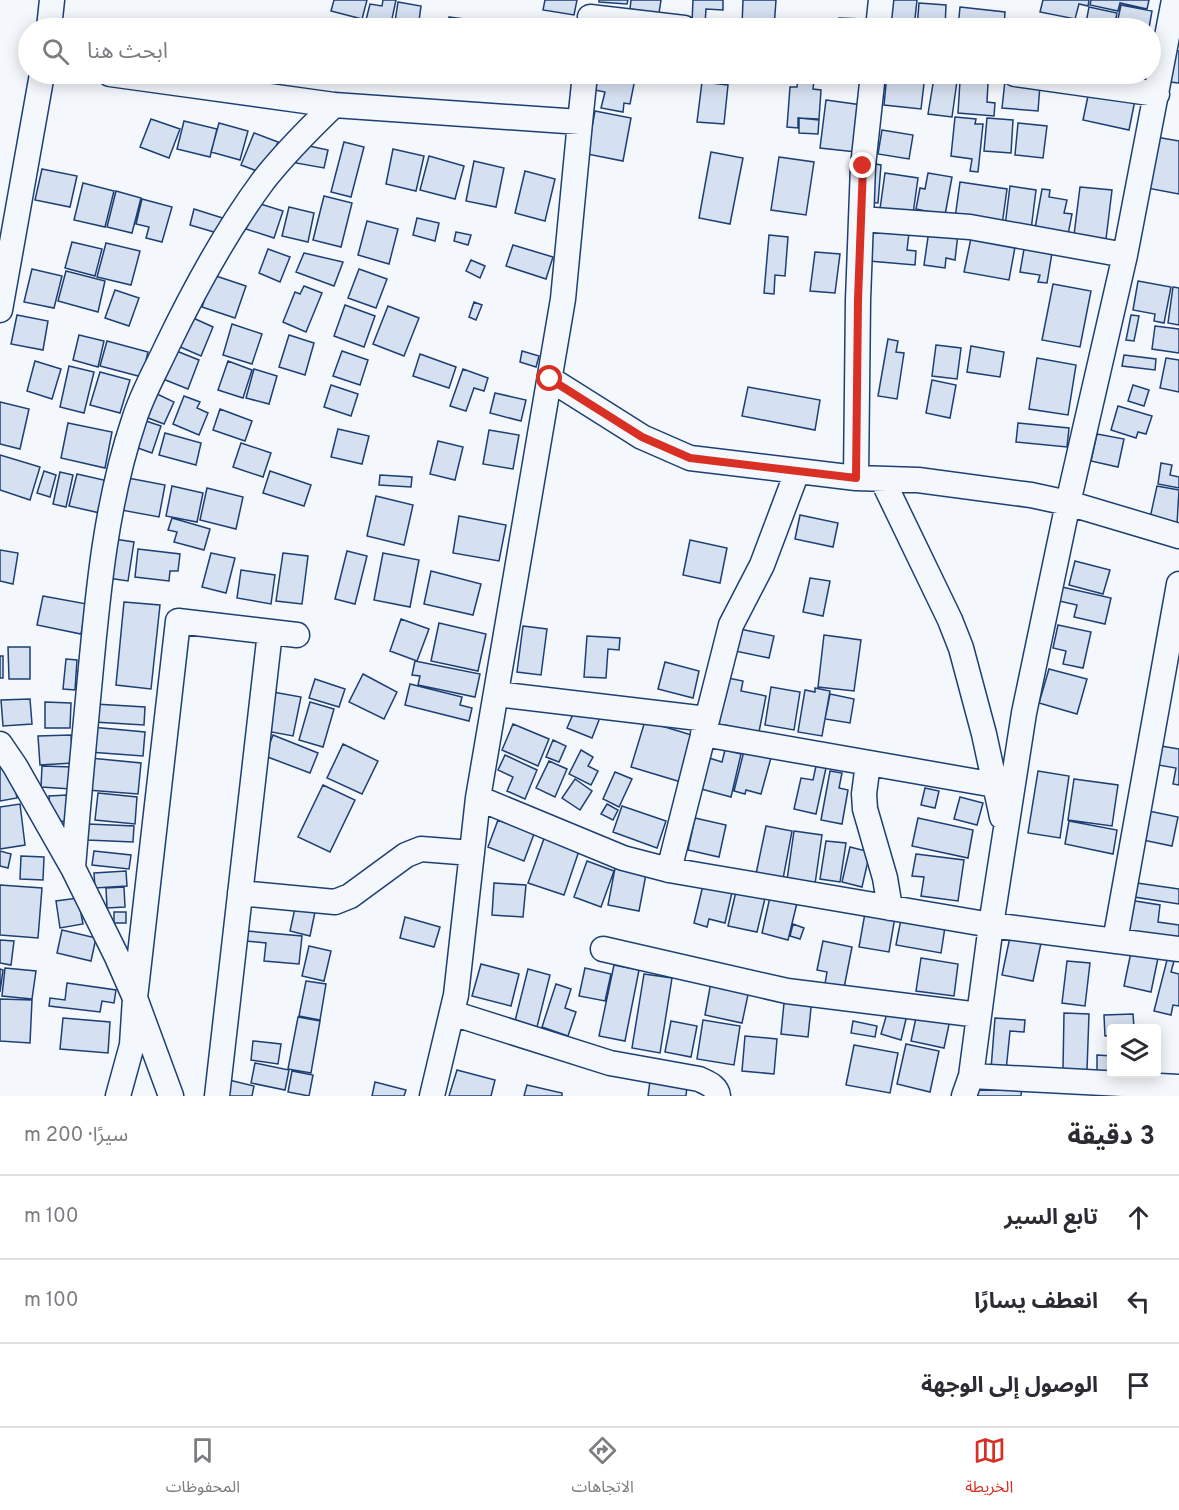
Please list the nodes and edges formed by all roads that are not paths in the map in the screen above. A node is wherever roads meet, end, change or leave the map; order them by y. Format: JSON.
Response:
{"nodes":[{"id":1,"x":52,"y":0,"type":"edge"},
{"id":2,"x":881,"y":0,"type":"edge"},
{"id":3,"x":1174,"y":0,"type":"edge"},
{"id":4,"x":590,"y":15,"type":"edge"},
{"id":5,"x":50,"y":18,"type":"edge"},
{"id":6,"x":612,"y":18,"type":"edge"},
{"id":7,"x":879,"y":18,"type":"edge"},
{"id":8,"x":1161,"y":72,"type":"edge"},
{"id":9,"x":40,"y":84,"type":"edge"},
{"id":10,"x":182,"y":84,"type":"edge"},
{"id":11,"x":584,"y":84,"type":"edge"},
{"id":12,"x":872,"y":84,"type":"edge"},
{"id":13,"x":1086,"y":84,"type":"edge"},
{"id":14,"x":1159,"y":84,"type":"edge"},
{"id":15,"x":1157,"y":94,"type":"junction"},
{"id":16,"x":334,"y":105,"type":"junction"},
{"id":17,"x":580,"y":122,"type":"junction"},
{"id":18,"x":861,"y":219,"type":"junction"},
{"id":19,"x":1125,"y":255,"type":"junction"},
{"id":20,"x":0,"y":310,"type":"edge"},
{"id":21,"x":550,"y":379,"type":"junction"},
{"id":22,"x":796,"y":472,"type":"junction"},
{"id":23,"x":856,"y":478,"type":"junction"},
{"id":24,"x":882,"y":479,"type":"junction"},
{"id":25,"x":1068,"y":503,"type":"junction"},
{"id":26,"x":1179,"y":536,"type":"edge"},
{"id":27,"x":1179,"y":584,"type":"edge"},
{"id":28,"x":270,"y":632,"type":"junction"},
{"id":29,"x":297,"y":635,"type":"dead end"},
{"id":30,"x":497,"y":694,"type":"junction"},
{"id":31,"x":705,"y":727,"type":"junction"},
{"id":32,"x":0,"y":744,"type":"edge"},
{"id":33,"x":868,"y":763,"type":"junction"},
{"id":34,"x":995,"y":785,"type":"junction"},
{"id":35,"x":478,"y":798,"type":"junction"},
{"id":36,"x":1006,"y":832,"type":"junction"},
{"id":37,"x":472,"y":853,"type":"junction"},
{"id":38,"x":73,"y":868,"type":"junction"},
{"id":39,"x":669,"y":870,"type":"junction"},
{"id":40,"x":240,"y":893,"type":"junction"},
{"id":41,"x":890,"y":908,"type":"junction"},
{"id":42,"x":991,"y":925,"type":"junction"},
{"id":43,"x":1115,"y":941,"type":"junction"},
{"id":44,"x":603,"y":949,"type":"dead end"},
{"id":45,"x":1179,"y":950,"type":"edge"},
{"id":46,"x":135,"y":998,"type":"junction"},
{"id":47,"x":452,"y":1012,"type":"junction"},
{"id":48,"x":979,"y":1015,"type":"junction"},
{"id":49,"x":967,"y":1086,"type":"edge"},
{"id":50,"x":1179,"y":1087,"type":"edge"},
{"id":51,"x":118,"y":1096,"type":"edge"},
{"id":52,"x":171,"y":1096,"type":"edge"},
{"id":53,"x":217,"y":1096,"type":"edge"},
{"id":54,"x":432,"y":1096,"type":"edge"},
{"id":55,"x":718,"y":1096,"type":"edge"}],
"edges":[{"from":1,"to":5,"type":"street"},
{"from":2,"to":7,"type":"street"},
{"from":3,"to":8,"type":"street"},
{"from":4,"to":6,"type":"street"},
{"from":9,"to":20,"type":"street"},
{"from":10,"to":16,"type":"street"},
{"from":11,"to":17,"type":"street"},
{"from":12,"to":18,"type":"street"},
{"from":13,"to":15,"type":"street"},
{"from":14,"to":15,"type":"street"},
{"from":15,"to":19,"type":"street"},
{"from":16,"to":17,"type":"street"},
{"from":16,"to":38,"type":"street"},
{"from":17,"to":21,"type":"street"},
{"from":18,"to":19,"type":"street"},
{"from":18,"to":23,"type":"street"},
{"from":19,"to":25,"type":"street"},
{"from":21,"to":22,"type":"street"},
{"from":21,"to":30,"type":"street"},
{"from":22,"to":23,"type":"street"},
{"from":22,"to":31,"type":"street"},
{"from":23,"to":24,"type":"street"},
{"from":24,"to":25,"type":"street"},
{"from":24,"to":34,"type":"street"},
{"from":25,"to":26,"type":"street"},
{"from":25,"to":36,"type":"street"},
{"from":27,"to":43,"type":"street"},
{"from":28,"to":29,"type":"street"},
{"from":28,"to":40,"type":"street"},
{"from":28,"to":46,"type":"street"},
{"from":30,"to":31,"type":"street"},
{"from":30,"to":35,"type":"street"},
{"from":31,"to":33,"type":"street"},
{"from":31,"to":39,"type":"street"},
{"from":32,"to":38,"type":"street"},
{"from":33,"to":34,"type":"street"},
{"from":33,"to":41,"type":"street"},
{"from":34,"to":36,"type":"street"},
{"from":35,"to":37,"type":"street"},
{"from":35,"to":39,"type":"street"},
{"from":36,"to":42,"type":"street"},
{"from":37,"to":40,"type":"street"},
{"from":37,"to":47,"type":"street"},
{"from":38,"to":46,"type":"street"},
{"from":39,"to":41,"type":"street"},
{"from":40,"to":53,"type":"street"},
{"from":41,"to":42,"type":"street"},
{"from":42,"to":43,"type":"street"},
{"from":42,"to":48,"type":"street"},
{"from":43,"to":45,"type":"street"},
{"from":44,"to":48,"type":"street"},
{"from":46,"to":51,"type":"street"},
{"from":46,"to":52,"type":"street"},
{"from":47,"to":54,"type":"street"},
{"from":47,"to":55,"type":"street"},
{"from":48,"to":49,"type":"street"},
{"from":49,"to":50,"type":"street"}]}
